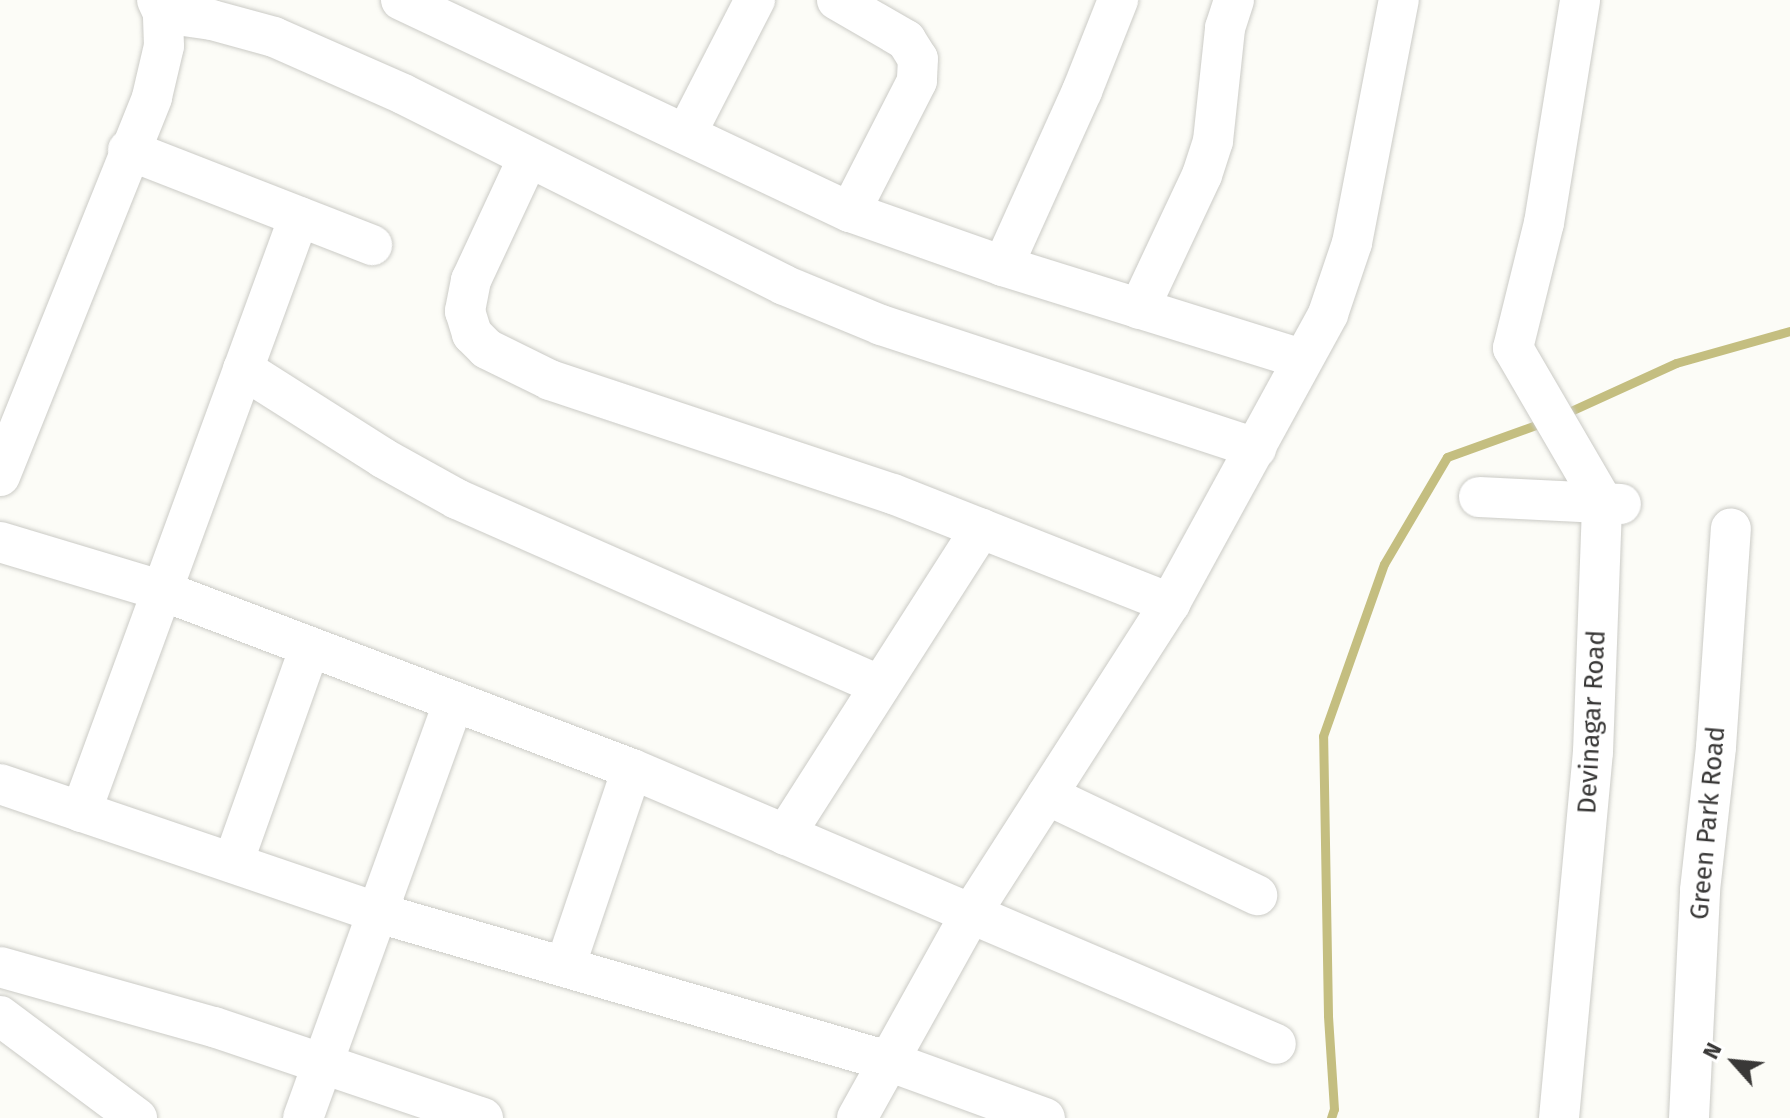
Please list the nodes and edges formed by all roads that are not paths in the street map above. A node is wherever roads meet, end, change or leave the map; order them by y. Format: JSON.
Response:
{"nodes":[{"id":1,"x":401,"y":0,"type":"edge"},
{"id":2,"x":755,"y":0,"type":"edge"},
{"id":3,"x":837,"y":0,"type":"edge"},
{"id":4,"x":1118,"y":0,"type":"edge"},
{"id":5,"x":1234,"y":0,"type":"edge"},
{"id":6,"x":1399,"y":0,"type":"edge"},
{"id":7,"x":1580,"y":0,"type":"edge"},
{"id":8,"x":160,"y":7,"type":"edge"},
{"id":9,"x":686,"y":134,"type":"junction"},
{"id":10,"x":128,"y":150,"type":"junction"},
{"id":11,"x":528,"y":158,"type":"junction"},
{"id":12,"x":850,"y":212,"type":"junction"},
{"id":13,"x":299,"y":217,"type":"junction"},
{"id":14,"x":372,"y":245,"type":"dead end"},
{"id":15,"x":1003,"y":266,"type":"junction"},
{"id":16,"x":1139,"y":309,"type":"junction"},
{"id":17,"x":1302,"y":359,"type":"junction"},
{"id":18,"x":243,"y":369,"type":"junction"},
{"id":19,"x":1256,"y":448,"type":"junction"},
{"id":20,"x":0,"y":476,"type":"edge"},
{"id":21,"x":1479,"y":497,"type":"dead end"},
{"id":22,"x":1614,"y":503,"type":"junction"},
{"id":23,"x":981,"y":528,"type":"junction"},
{"id":24,"x":1731,"y":529,"type":"dead end"},
{"id":25,"x":0,"y":542,"type":"edge"},
{"id":26,"x":163,"y":591,"type":"junction"},
{"id":27,"x":1170,"y":603,"type":"junction"},
{"id":28,"x":310,"y":647,"type":"junction"},
{"id":29,"x":880,"y":686,"type":"junction"},
{"id":30,"x":454,"y":701,"type":"junction"},
{"id":31,"x":632,"y":769,"type":"junction"},
{"id":32,"x":0,"y":784,"type":"edge"},
{"id":33,"x":1047,"y":795,"type":"junction"},
{"id":34,"x":81,"y":812,"type":"junction"},
{"id":35,"x":785,"y":835,"type":"junction"},
{"id":36,"x":233,"y":863,"type":"junction"},
{"id":37,"x":1257,"y":895,"type":"dead end"},
{"id":38,"x":375,"y":912,"type":"junction"},
{"id":39,"x":970,"y":915,"type":"junction"},
{"id":40,"x":0,"y":967,"type":"edge"},
{"id":41,"x":565,"y":967,"type":"junction"},
{"id":42,"x":0,"y":1016,"type":"edge"},
{"id":43,"x":1276,"y":1044,"type":"dead end"},
{"id":44,"x":888,"y":1061,"type":"junction"},
{"id":45,"x":322,"y":1063,"type":"junction"},
{"id":46,"x":137,"y":1118,"type":"edge"},
{"id":47,"x":303,"y":1118,"type":"edge"},
{"id":48,"x":483,"y":1118,"type":"edge"},
{"id":49,"x":857,"y":1118,"type":"edge"},
{"id":50,"x":1045,"y":1118,"type":"edge"},
{"id":51,"x":1559,"y":1118,"type":"edge"},
{"id":52,"x":1689,"y":1118,"type":"edge"}],
"edges":[{"from":1,"to":9,"type":"street"},
{"from":2,"to":9,"type":"street"},
{"from":3,"to":12,"type":"street"},
{"from":4,"to":15,"type":"street"},
{"from":5,"to":16,"type":"street"},
{"from":6,"to":17,"type":"street"},
{"from":7,"to":22,"type":"street"},
{"from":8,"to":10,"type":"street"},
{"from":8,"to":11,"type":"street"},
{"from":9,"to":12,"type":"street"},
{"from":10,"to":13,"type":"street"},
{"from":10,"to":20,"type":"street"},
{"from":11,"to":19,"type":"street"},
{"from":11,"to":23,"type":"street"},
{"from":12,"to":15,"type":"street"},
{"from":13,"to":14,"type":"street"},
{"from":13,"to":18,"type":"street"},
{"from":15,"to":16,"type":"street"},
{"from":16,"to":17,"type":"street"},
{"from":17,"to":19,"type":"street"},
{"from":18,"to":26,"type":"street"},
{"from":18,"to":29,"type":"street"},
{"from":19,"to":27,"type":"street"},
{"from":21,"to":22,"type":"street"},
{"from":22,"to":51,"type":"street","name":"Devinagar Road"},
{"from":23,"to":27,"type":"street"},
{"from":23,"to":29,"type":"street"},
{"from":24,"to":52,"type":"street","name":"Green Park Road"},
{"from":25,"to":26,"type":"street"},
{"from":26,"to":28,"type":"street"},
{"from":26,"to":34,"type":"street"},
{"from":27,"to":33,"type":"street"},
{"from":28,"to":30,"type":"street"},
{"from":28,"to":36,"type":"street"},
{"from":29,"to":35,"type":"street"},
{"from":30,"to":31,"type":"street"},
{"from":30,"to":38,"type":"street"},
{"from":31,"to":35,"type":"street"},
{"from":31,"to":41,"type":"street"},
{"from":32,"to":34,"type":"street"},
{"from":33,"to":37,"type":"street"},
{"from":33,"to":39,"type":"street"},
{"from":34,"to":36,"type":"street"},
{"from":35,"to":39,"type":"street"},
{"from":36,"to":38,"type":"street"},
{"from":38,"to":41,"type":"street"},
{"from":38,"to":45,"type":"street"},
{"from":39,"to":43,"type":"street"},
{"from":39,"to":44,"type":"street"},
{"from":40,"to":45,"type":"street"},
{"from":41,"to":44,"type":"street"},
{"from":42,"to":46,"type":"street"},
{"from":44,"to":49,"type":"street"},
{"from":44,"to":50,"type":"street"},
{"from":45,"to":47,"type":"street"},
{"from":45,"to":48,"type":"street"}]}
